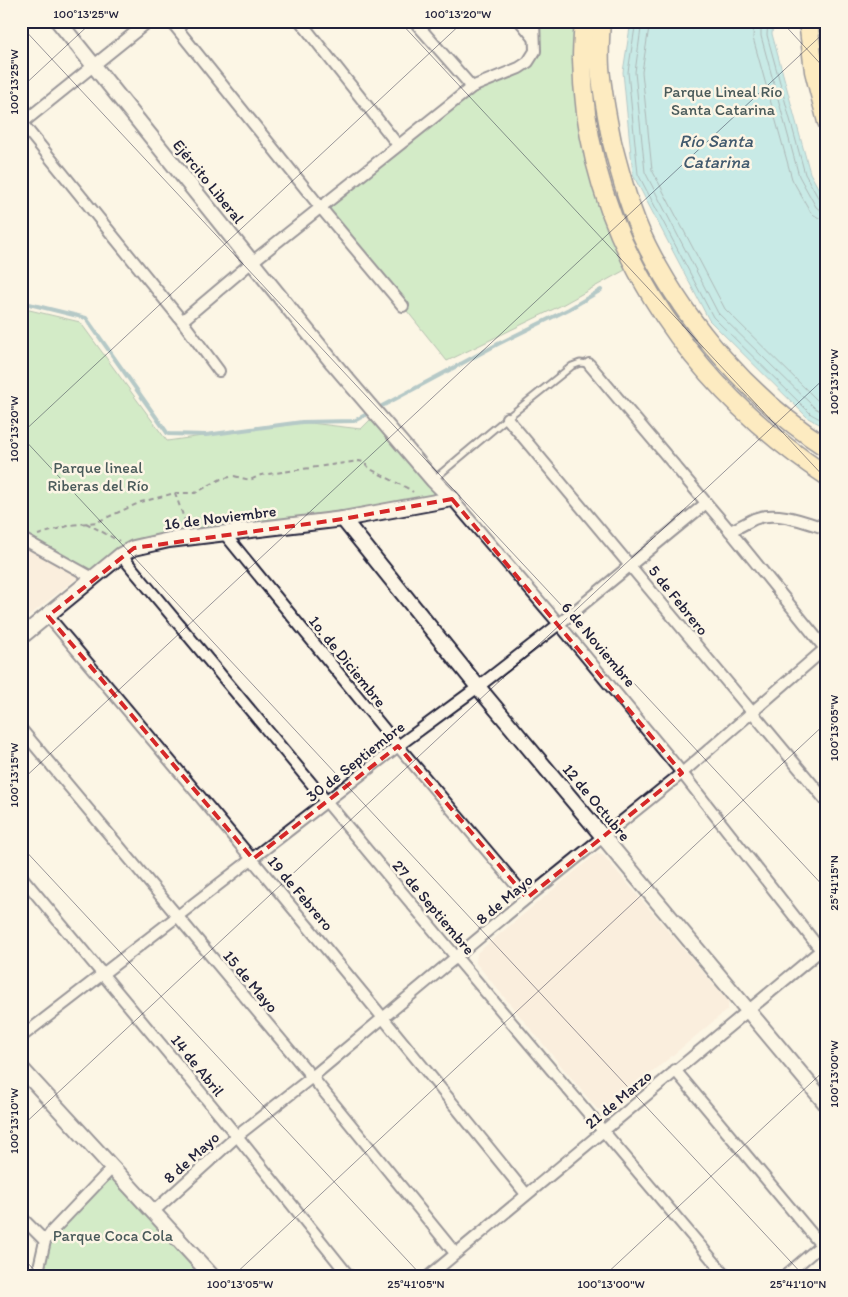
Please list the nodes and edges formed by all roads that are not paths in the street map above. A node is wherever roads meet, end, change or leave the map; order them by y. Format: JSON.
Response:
{"nodes":[{"id":1,"x":58,"y":21,"type":"edge"},
{"id":2,"x":149,"y":21,"type":"edge"},
{"id":3,"x":171,"y":21,"type":"edge"},
{"id":4,"x":300,"y":21,"type":"edge"},
{"id":5,"x":414,"y":21,"type":"edge"},
{"id":6,"x":520,"y":21,"type":"edge"},
{"id":7,"x":534,"y":21,"type":"edge"},
{"id":8,"x":584,"y":21,"type":"edge"},
{"id":9,"x":601,"y":21,"type":"edge"},
{"id":10,"x":808,"y":21,"type":"edge"},
{"id":11,"x":534,"y":38,"type":"junction"},
{"id":12,"x":93,"y":65,"type":"junction"},
{"id":13,"x":472,"y":87,"type":"junction"},
{"id":14,"x":827,"y":122,"type":"edge"},
{"id":15,"x":22,"y":123,"type":"edge"},
{"id":16,"x":398,"y":145,"type":"junction"},
{"id":17,"x":321,"y":208,"type":"junction"},
{"id":18,"x":252,"y":262,"type":"junction"},
{"id":19,"x":403,"y":306,"type":"dead end"},
{"id":20,"x":182,"y":320,"type":"junction"},
{"id":21,"x":332,"y":363,"type":"joint"},
{"id":22,"x":589,"y":364,"type":"joint"},
{"id":23,"x":219,"y":371,"type":"dead end"},
{"id":24,"x":507,"y":418,"type":"junction"},
{"id":25,"x":827,"y":448,"type":"edge"},
{"id":26,"x":827,"y":476,"type":"edge"},
{"id":27,"x":433,"y":480,"type":"junction"},
{"id":28,"x":452,"y":499,"type":"junction"},
{"id":29,"x":705,"y":504,"type":"junction"},
{"id":30,"x":343,"y":519,"type":"junction"},
{"id":31,"x":827,"y":529,"type":"edge"},
{"id":32,"x":730,"y":532,"type":"junction"},
{"id":33,"x":224,"y":533,"type":"junction"},
{"id":34,"x":23,"y":539,"type":"edge"},
{"id":35,"x":121,"y":555,"type":"junction"},
{"id":36,"x":631,"y":565,"type":"junction"},
{"id":37,"x":93,"y":578,"type":"junction"},
{"id":38,"x":48,"y":616,"type":"junction"},
{"id":39,"x":559,"y":624,"type":"junction"},
{"id":40,"x":21,"y":637,"type":"edge"},
{"id":41,"x":826,"y":649,"type":"edge"},
{"id":42,"x":478,"y":687,"type":"junction"},
{"id":43,"x":751,"y":711,"type":"junction"},
{"id":44,"x":21,"y":729,"type":"edge"},
{"id":45,"x":398,"y":746,"type":"junction"},
{"id":46,"x":682,"y":773,"type":"junction"},
{"id":47,"x":328,"y":801,"type":"junction"},
{"id":48,"x":827,"y":802,"type":"edge"},
{"id":49,"x":603,"y":836,"type":"junction"},
{"id":50,"x":253,"y":859,"type":"junction"},
{"id":51,"x":21,"y":876,"type":"edge"},
{"id":52,"x":527,"y":898,"type":"junction"},
{"id":53,"x":178,"y":916,"type":"junction"},
{"id":54,"x":825,"y":951,"type":"edge"},
{"id":55,"x":456,"y":957,"type":"junction"},
{"id":56,"x":103,"y":974,"type":"junction"},
{"id":57,"x":748,"y":1010,"type":"junction"},
{"id":58,"x":384,"y":1017,"type":"junction"},
{"id":59,"x":21,"y":1038,"type":"edge"},
{"id":60,"x":21,"y":1068,"type":"edge"},
{"id":61,"x":675,"y":1070,"type":"junction"},
{"id":62,"x":312,"y":1078,"type":"junction"},
{"id":63,"x":827,"y":1104,"type":"edge"},
{"id":64,"x":603,"y":1131,"type":"junction"},
{"id":65,"x":237,"y":1136,"type":"junction"},
{"id":66,"x":112,"y":1168,"type":"junction"},
{"id":67,"x":526,"y":1194,"type":"junction"},
{"id":68,"x":154,"y":1212,"type":"junction"},
{"id":69,"x":21,"y":1217,"type":"edge"},
{"id":70,"x":45,"y":1241,"type":"junction"},
{"id":71,"x":825,"y":1245,"type":"edge"},
{"id":72,"x":456,"y":1254,"type":"junction"},
{"id":73,"x":720,"y":1274,"type":"edge"},
{"id":74,"x":37,"y":1276,"type":"edge"},
{"id":75,"x":212,"y":1276,"type":"edge"},
{"id":76,"x":349,"y":1276,"type":"edge"},
{"id":77,"x":429,"y":1276,"type":"edge"},
{"id":78,"x":785,"y":1276,"type":"edge"}],
"edges":[{"from":1,"to":12,"type":"street","name":"Ejército Liberal"},
{"from":2,"to":12,"type":"street"},
{"from":3,"to":17,"type":"street"},
{"from":4,"to":16,"type":"street"},
{"from":5,"to":13,"type":"street"},
{"from":6,"to":11,"type":"street"},
{"from":7,"to":11,"type":"street"},
{"from":8,"to":26,"type":"highway"},
{"from":9,"to":25,"type":"highway"},
{"from":10,"to":14,"type":"highway"},
{"from":11,"to":13,"type":"street"},
{"from":12,"to":15,"type":"street"},
{"from":12,"to":18,"type":"street","name":"Ejército Liberal"},
{"from":13,"to":16,"type":"street"},
{"from":15,"to":20,"type":"street"},
{"from":16,"to":17,"type":"street"},
{"from":17,"to":18,"type":"street"},
{"from":17,"to":19,"type":"street"},
{"from":18,"to":20,"type":"street"},
{"from":18,"to":21,"type":"street","name":"Ejército Liberal"},
{"from":20,"to":23,"type":"street"},
{"from":21,"to":27,"type":"street","name":"6 de Noviembre"},
{"from":22,"to":24,"type":"lane"},
{"from":22,"to":29,"type":"street"},
{"from":24,"to":27,"type":"lane"},
{"from":24,"to":36,"type":"street","name":"5 de Febrero"},
{"from":27,"to":28,"type":"street","name":"6 de Noviembre"},
{"from":28,"to":30,"type":"street","name":"16 de Noviembre"},
{"from":28,"to":39,"type":"street","name":"6 de Noviembre"},
{"from":29,"to":32,"type":"street"},
{"from":29,"to":36,"type":"street","name":"30 de Septiembre"},
{"from":30,"to":33,"type":"street","name":"16 de Noviembre"},
{"from":30,"to":42,"type":"street","name":"12 de Octubre"},
{"from":31,"to":32,"type":"street"},
{"from":32,"to":41,"type":"street"},
{"from":33,"to":35,"type":"street","name":"16 de Noviembre"},
{"from":33,"to":45,"type":"street","name":"1o. de Diciembre"},
{"from":34,"to":37,"type":"street"},
{"from":35,"to":37,"type":"street","name":"16 de Noviembre"},
{"from":35,"to":47,"type":"street","name":"27 de Septiembre"},
{"from":36,"to":39,"type":"street","name":"30 de Septiembre"},
{"from":36,"to":43,"type":"street","name":"5 de Febrero"},
{"from":37,"to":38,"type":"street","name":"16 de Noviembre"},
{"from":38,"to":40,"type":"street","name":"16 de Noviembre"},
{"from":38,"to":50,"type":"street","name":"19 de Febrero"},
{"from":39,"to":42,"type":"street","name":"30 de Septiembre"},
{"from":39,"to":46,"type":"street","name":"6 de Noviembre"},
{"from":41,"to":43,"type":"street","name":"8 de Mayo"},
{"from":42,"to":45,"type":"street","name":"30 de Septiembre"},
{"from":42,"to":49,"type":"street","name":"12 de Octubre"},
{"from":43,"to":46,"type":"street","name":"8 de Mayo"},
{"from":43,"to":48,"type":"street","name":"5 de Febrero"},
{"from":44,"to":53,"type":"street","name":"15 de Mayo"},
{"from":45,"to":47,"type":"street","name":"30 de Septiembre"},
{"from":45,"to":52,"type":"street","name":"1o. de Diciembre"},
{"from":46,"to":49,"type":"street","name":"8 de Mayo"},
{"from":46,"to":54,"type":"street","name":"6 de Noviembre"},
{"from":47,"to":50,"type":"street","name":"30 de Septiembre"},
{"from":47,"to":55,"type":"street","name":"27 de Septiembre"},
{"from":49,"to":52,"type":"street","name":"8 de Mayo"},
{"from":49,"to":57,"type":"street","name":"12 de Octubre"},
{"from":50,"to":53,"type":"street","name":"30 de Septiembre"},
{"from":50,"to":58,"type":"street","name":"19 de Febrero"},
{"from":51,"to":56,"type":"street","name":"14 de Abril"},
{"from":52,"to":55,"type":"street","name":"8 de Mayo"},
{"from":53,"to":56,"type":"street","name":"30 de Septiembre"},
{"from":53,"to":62,"type":"street","name":"15 de Mayo"},
{"from":54,"to":57,"type":"street","name":"21 de Marzo"},
{"from":55,"to":58,"type":"street","name":"8 de Mayo"},
{"from":55,"to":64,"type":"street","name":"27 de Septiembre"},
{"from":56,"to":59,"type":"street","name":"30 de Septiembre"},
{"from":56,"to":65,"type":"street","name":"14 de Abril"},
{"from":57,"to":61,"type":"street","name":"21 de Marzo"},
{"from":57,"to":63,"type":"street","name":"12 de Octubre"},
{"from":58,"to":62,"type":"street","name":"8 de Mayo"},
{"from":58,"to":67,"type":"street","name":"19 de Febrero"},
{"from":60,"to":66,"type":"street"},
{"from":61,"to":64,"type":"street","name":"21 de Marzo"},
{"from":61,"to":71,"type":"street"},
{"from":62,"to":65,"type":"street","name":"8 de Mayo"},
{"from":62,"to":72,"type":"street","name":"15 de Mayo"},
{"from":64,"to":67,"type":"street","name":"21 de Marzo"},
{"from":64,"to":73,"type":"street","name":"27 de Septiembre"},
{"from":65,"to":68,"type":"street","name":"8 de Mayo"},
{"from":65,"to":76,"type":"street","name":"14 de Abril"},
{"from":66,"to":68,"type":"street"},
{"from":66,"to":70,"type":"street"},
{"from":67,"to":72,"type":"street","name":"21 de Marzo"},
{"from":68,"to":75,"type":"street"},
{"from":69,"to":70,"type":"street"},
{"from":70,"to":74,"type":"street"},
{"from":71,"to":78,"type":"street"},
{"from":72,"to":77,"type":"street","name":"21 de Marzo"}]}
